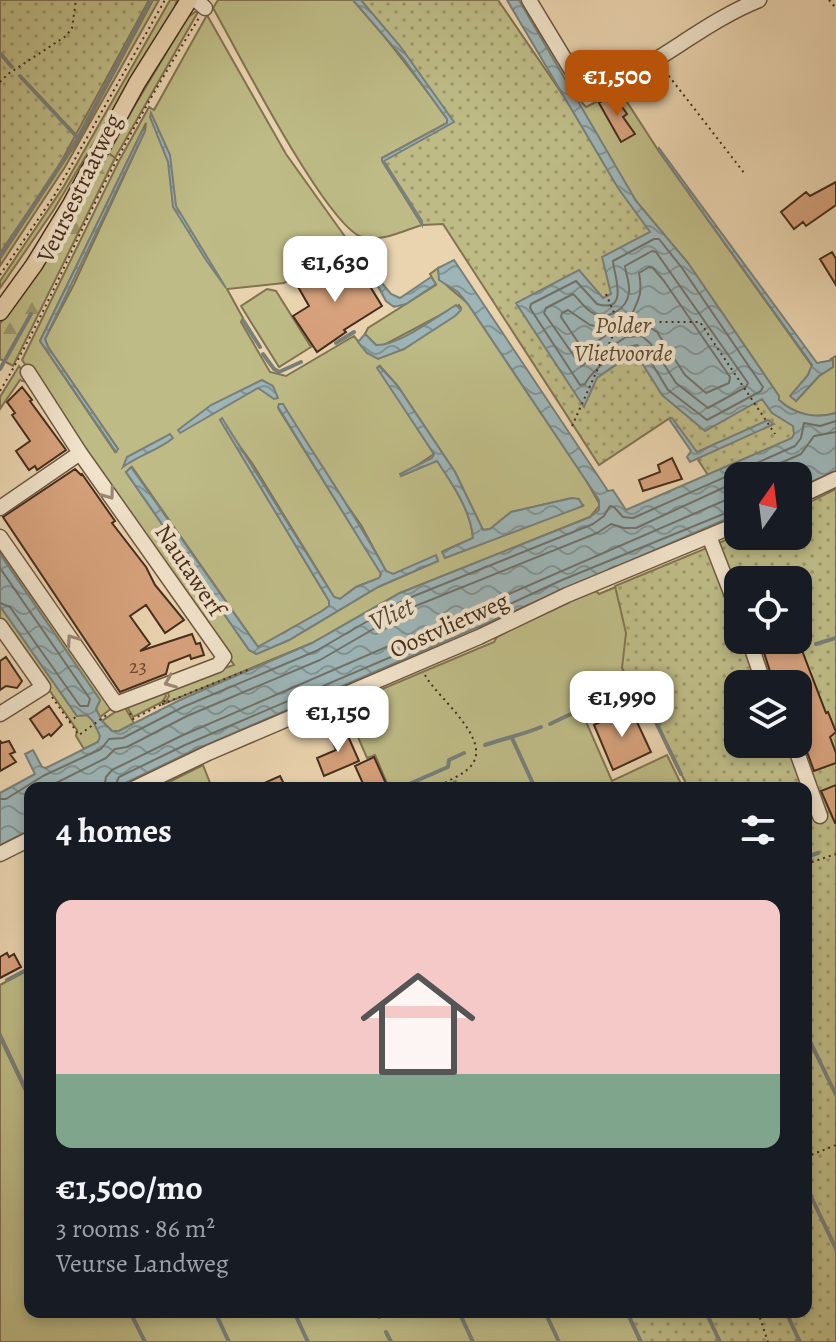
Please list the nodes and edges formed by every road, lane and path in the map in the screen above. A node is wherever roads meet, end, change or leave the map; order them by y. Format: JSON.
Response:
{"nodes":[{"id":1,"x":76,"y":0,"type":"edge"},
{"id":2,"x":165,"y":0,"type":"edge"},
{"id":3,"x":189,"y":0,"type":"edge"},
{"id":4,"x":529,"y":0,"type":"edge"},
{"id":5,"x":759,"y":0,"type":"edge"},
{"id":6,"x":829,"y":0,"type":"edge"},
{"id":7,"x":201,"y":4,"type":"edge"},
{"id":8,"x":836,"y":8,"type":"edge"},
{"id":9,"x":657,"y":60,"type":"junction"},
{"id":10,"x":0,"y":82,"type":"edge"},
{"id":11,"x":102,"y":145,"type":"junction"},
{"id":12,"x":745,"y":174,"type":"dead end"},
{"id":13,"x":0,"y":275,"type":"edge"},
{"id":14,"x":606,"y":294,"type":"dead end"},
{"id":15,"x":0,"y":295,"type":"edge"},
{"id":16,"x":0,"y":312,"type":"edge"},
{"id":17,"x":618,"y":322,"type":"junction"},
{"id":18,"x":28,"y":372,"type":"dead end"},
{"id":19,"x":0,"y":391,"type":"edge"},
{"id":20,"x":572,"y":426,"type":"dead end"},
{"id":21,"x":775,"y":434,"type":"dead end"},
{"id":22,"x":80,"y":453,"type":"junction"},
{"id":23,"x":836,"y":479,"type":"edge"},
{"id":24,"x":812,"y":490,"type":"edge"},
{"id":25,"x":0,"y":508,"type":"edge"},
{"id":26,"x":724,"y":530,"type":"edge"},
{"id":27,"x":709,"y":536,"type":"junction"},
{"id":28,"x":0,"y":537,"type":"edge"},
{"id":29,"x":724,"y":575,"type":"edge"},
{"id":30,"x":0,"y":626,"type":"edge"},
{"id":31,"x":419,"y":663,"type":"junction"},
{"id":32,"x":250,"y":669,"type":"dead end"},
{"id":33,"x":163,"y":685,"type":"junction"},
{"id":34,"x":43,"y":687,"type":"junction"},
{"id":35,"x":162,"y":704,"type":"junction"},
{"id":36,"x":112,"y":712,"type":"dead end"},
{"id":37,"x":0,"y":714,"type":"edge"},
{"id":38,"x":130,"y":714,"type":"dead end"},
{"id":39,"x":77,"y":716,"type":"dead end"},
{"id":40,"x":69,"y":722,"type":"junction"},
{"id":41,"x":799,"y":758,"type":"edge"},
{"id":42,"x":148,"y":782,"type":"edge"},
{"id":43,"x":445,"y":782,"type":"edge"},
{"id":44,"x":808,"y":782,"type":"edge"},
{"id":45,"x":812,"y":794,"type":"edge"},
{"id":46,"x":820,"y":816,"type":"dead end"},
{"id":47,"x":24,"y":842,"type":"edge"},
{"id":48,"x":0,"y":854,"type":"edge"},
{"id":49,"x":836,"y":854,"type":"edge"},
{"id":50,"x":812,"y":862,"type":"edge"},
{"id":51,"x":836,"y":1145,"type":"edge"},
{"id":52,"x":812,"y":1155,"type":"edge"},
{"id":53,"x":760,"y":1318,"type":"edge"},
{"id":54,"x":768,"y":1342,"type":"edge"}],
"edges":[{"from":1,"to":10,"type":"path"},
{"from":2,"to":13,"type":"path","name":"Veursestraatweg"},
{"from":3,"to":11,"type":"main road","name":"Veursestraatweg"},
{"from":4,"to":9,"type":"street"},
{"from":5,"to":9,"type":"street"},
{"from":6,"to":8,"type":"path"},
{"from":7,"to":19,"type":"path","name":"Veursestraatweg"},
{"from":9,"to":12,"type":"path"},
{"from":11,"to":15,"type":"main road","name":"Veursestraatweg"},
{"from":11,"to":16,"type":"main road","name":"Veursestraatweg"},
{"from":14,"to":17,"type":"path"},
{"from":17,"to":20,"type":"path"},
{"from":17,"to":21,"type":"path"},
{"from":18,"to":22,"type":"street","name":"Nautawerf"},
{"from":22,"to":25,"type":"street"},
{"from":22,"to":33,"type":"street","name":"Nautawerf","one_way":true},
{"from":23,"to":24,"type":"street"},
{"from":26,"to":27,"type":"street","name":"Oostvlietweg"},
{"from":27,"to":29,"type":"street"},
{"from":27,"to":31,"type":"street","name":"Oostvlietweg"},
{"from":33,"to":28,"type":"street","name":"Nautawerf","one_way":true},
{"from":30,"to":34,"type":"street"},
{"from":31,"to":42,"type":"street","name":"Oostvlietweg"},
{"from":31,"to":43,"type":"path"},
{"from":32,"to":35,"type":"path"},
{"from":33,"to":35,"type":"path"},
{"from":34,"to":37,"type":"street"},
{"from":34,"to":40,"type":"path"},
{"from":35,"to":38,"type":"path"},
{"from":36,"to":40,"type":"path"},
{"from":39,"to":40,"type":"path"},
{"from":41,"to":44,"type":"street"},
{"from":45,"to":46,"type":"street"},
{"from":47,"to":48,"type":"street"},
{"from":49,"to":50,"type":"path"},
{"from":51,"to":52,"type":"path"},
{"from":53,"to":54,"type":"path"}]}
